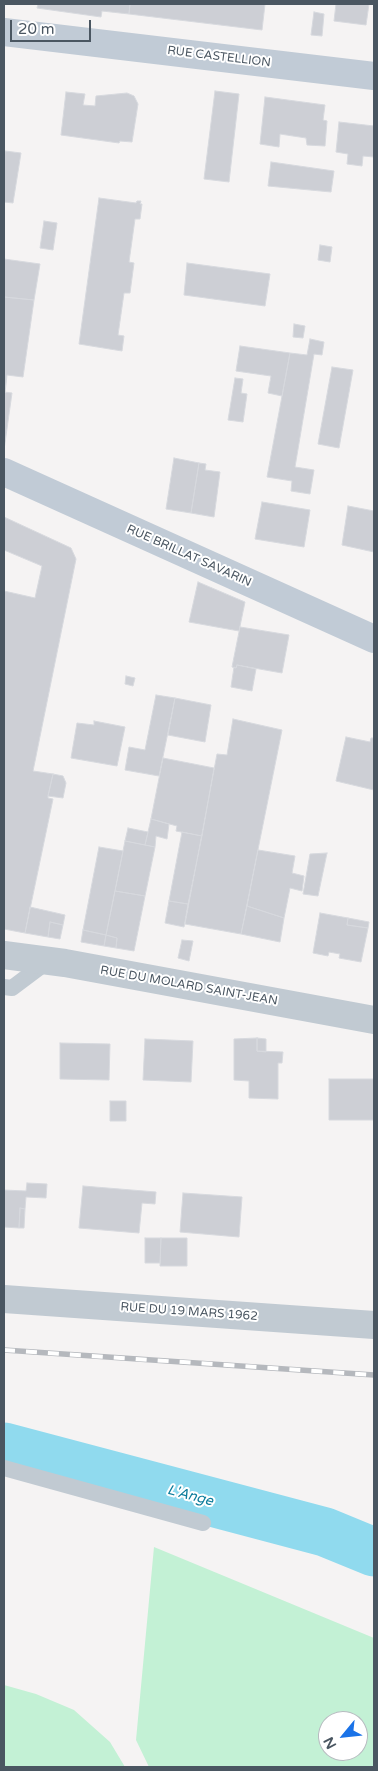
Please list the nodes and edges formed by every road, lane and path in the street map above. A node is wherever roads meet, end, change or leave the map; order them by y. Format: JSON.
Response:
{"nodes":[{"id":1,"x":4,"y":32,"type":"edge"},
{"id":2,"x":374,"y":76,"type":"edge"},
{"id":3,"x":4,"y":472,"type":"edge"},
{"id":4,"x":374,"y":639,"type":"edge"},
{"id":5,"x":4,"y":955,"type":"edge"},
{"id":6,"x":48,"y":961,"type":"junction"},
{"id":7,"x":4,"y":987,"type":"edge"},
{"id":8,"x":374,"y":1020,"type":"edge"},
{"id":9,"x":4,"y":1299,"type":"edge"},
{"id":10,"x":374,"y":1325,"type":"edge"},
{"id":11,"x":4,"y":1468,"type":"edge"},
{"id":12,"x":203,"y":1523,"type":"dead end"}],
"edges":[{"from":1,"to":2,"type":"main road","name":"RUE CASTELLION"},
{"from":3,"to":4,"type":"main road","name":"RUE BRILLAT SAVARIN"},
{"from":5,"to":6,"type":"street","name":"RUE DU MOLARD SAINT-JEAN"},
{"from":6,"to":7,"type":"lane"},
{"from":6,"to":8,"type":"street","name":"RUE DU MOLARD SAINT-JEAN"},
{"from":9,"to":10,"type":"street","name":"RUE DU 19 MARS 1962"},
{"from":11,"to":12,"type":"lane"}]}
